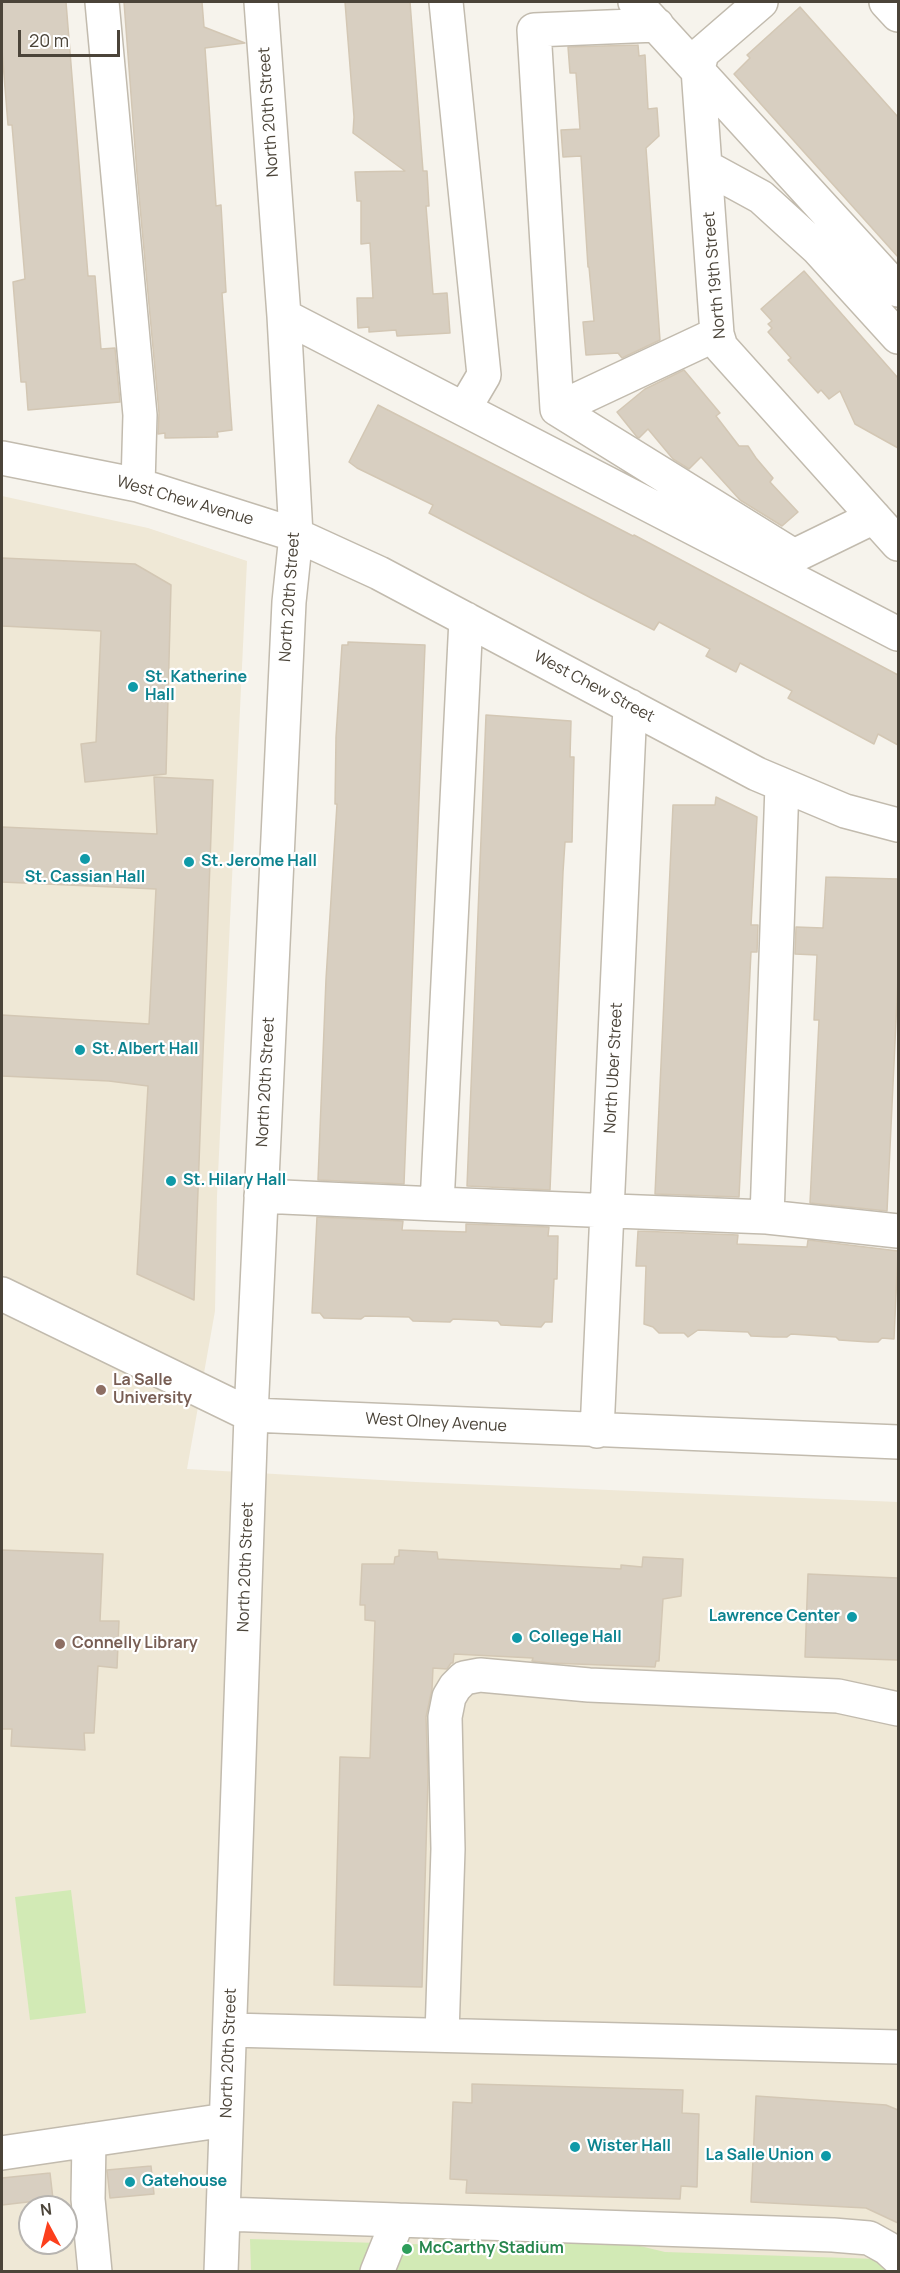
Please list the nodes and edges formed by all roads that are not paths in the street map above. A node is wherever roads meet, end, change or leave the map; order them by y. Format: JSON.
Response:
{"nodes":[{"id":1,"x":102,"y":2,"type":"edge"},
{"id":2,"x":261,"y":2,"type":"edge"},
{"id":3,"x":446,"y":2,"type":"edge"},
{"id":4,"x":635,"y":2,"type":"edge"},
{"id":5,"x":761,"y":2,"type":"edge"},
{"id":6,"x":886,"y":2,"type":"edge"},
{"id":7,"x":898,"y":15,"type":"edge"},
{"id":8,"x":657,"y":25,"type":"junction"},
{"id":9,"x":698,"y":69,"type":"junction"},
{"id":10,"x":706,"y":167,"type":"junction"},
{"id":11,"x":898,"y":290,"type":"edge"},
{"id":12,"x":284,"y":316,"type":"junction"},
{"id":13,"x":717,"y":334,"type":"junction"},
{"id":14,"x":898,"y":337,"type":"edge"},
{"id":15,"x":464,"y":409,"type":"junction"},
{"id":16,"x":557,"y":410,"type":"junction"},
{"id":17,"x":2,"y":458,"type":"edge"},
{"id":18,"x":138,"y":485,"type":"junction"},
{"id":19,"x":874,"y":517,"type":"junction"},
{"id":20,"x":296,"y":535,"type":"junction"},
{"id":21,"x":898,"y":544,"type":"edge"},
{"id":22,"x":466,"y":619,"type":"junction"},
{"id":23,"x":898,"y":634,"type":"edge"},
{"id":24,"x":630,"y":706,"type":"junction"},
{"id":25,"x":782,"y":785,"type":"junction"},
{"id":26,"x":898,"y":825,"type":"edge"},
{"id":27,"x":261,"y":1196,"type":"junction"},
{"id":28,"x":437,"y":1204,"type":"junction"},
{"id":29,"x":607,"y":1212,"type":"junction"},
{"id":30,"x":767,"y":1217,"type":"junction"},
{"id":31,"x":898,"y":1231,"type":"edge"},
{"id":32,"x":2,"y":1294,"type":"edge"},
{"id":33,"x":251,"y":1415,"type":"junction"},
{"id":34,"x":597,"y":1431,"type":"junction"},
{"id":35,"x":898,"y":1442,"type":"edge"},
{"id":36,"x":898,"y":1709,"type":"edge"},
{"id":37,"x":230,"y":2030,"type":"junction"},
{"id":38,"x":442,"y":2035,"type":"junction"},
{"id":39,"x":898,"y":2047,"type":"edge"},
{"id":40,"x":226,"y":2120,"type":"junction"},
{"id":41,"x":89,"y":2140,"type":"junction"},
{"id":42,"x":2,"y":2153,"type":"edge"},
{"id":43,"x":223,"y":2214,"type":"junction"},
{"id":44,"x":398,"y":2220,"type":"junction"},
{"id":45,"x":898,"y":2258,"type":"edge"},
{"id":46,"x":95,"y":2271,"type":"edge"},
{"id":47,"x":221,"y":2271,"type":"edge"},
{"id":48,"x":376,"y":2271,"type":"edge"}],
"edges":[{"from":1,"to":18,"type":"street"},
{"from":2,"to":12,"type":"street","name":"North 20th Street"},
{"from":3,"to":15,"type":"street"},
{"from":4,"to":8,"type":"street"},
{"from":5,"to":9,"type":"street"},
{"from":6,"to":7,"type":"street"},
{"from":8,"to":9,"type":"street"},
{"from":8,"to":16,"type":"street"},
{"from":9,"to":10,"type":"street","name":"North 19th Street"},
{"from":9,"to":11,"type":"street"},
{"from":10,"to":13,"type":"street","name":"North 19th Street"},
{"from":10,"to":14,"type":"street"},
{"from":12,"to":15,"type":"street"},
{"from":12,"to":20,"type":"street","name":"North 20th Street"},
{"from":13,"to":16,"type":"street"},
{"from":13,"to":19,"type":"street","name":"North 19th Street"},
{"from":15,"to":23,"type":"street"},
{"from":16,"to":19,"type":"street"},
{"from":17,"to":18,"type":"street","name":"West Chew Avenue"},
{"from":18,"to":20,"type":"street","name":"West Chew Avenue"},
{"from":19,"to":21,"type":"street","name":"North 19th Street"},
{"from":20,"to":22,"type":"street","name":"West Chew Street"},
{"from":20,"to":27,"type":"street","name":"North 20th Street"},
{"from":22,"to":24,"type":"street","name":"West Chew Street"},
{"from":22,"to":28,"type":"street"},
{"from":24,"to":25,"type":"street","name":"West Chew Street"},
{"from":24,"to":29,"type":"street","name":"North Uber Street"},
{"from":25,"to":26,"type":"street","name":"West Chew Street"},
{"from":25,"to":30,"type":"street"},
{"from":27,"to":28,"type":"street"},
{"from":27,"to":33,"type":"street","name":"North 20th Street"},
{"from":28,"to":29,"type":"street"},
{"from":29,"to":30,"type":"street"},
{"from":29,"to":34,"type":"street","name":"North Uber Street"},
{"from":30,"to":31,"type":"street"},
{"from":32,"to":33,"type":"street","name":"West Olney Avenue"},
{"from":33,"to":34,"type":"street","name":"West Olney Avenue"},
{"from":33,"to":37,"type":"street","name":"North 20th Street"},
{"from":34,"to":35,"type":"street","name":"West Olney Avenue"},
{"from":36,"to":38,"type":"street"},
{"from":37,"to":38,"type":"street"},
{"from":37,"to":40,"type":"street","name":"North 20th Street"},
{"from":38,"to":39,"type":"street"},
{"from":40,"to":41,"type":"street"},
{"from":40,"to":43,"type":"street","name":"North 20th Street"},
{"from":41,"to":42,"type":"street"},
{"from":41,"to":46,"type":"street"},
{"from":43,"to":44,"type":"street"},
{"from":43,"to":47,"type":"street","name":"North 20th Street"},
{"from":44,"to":45,"type":"street"},
{"from":44,"to":48,"type":"street"}]}
